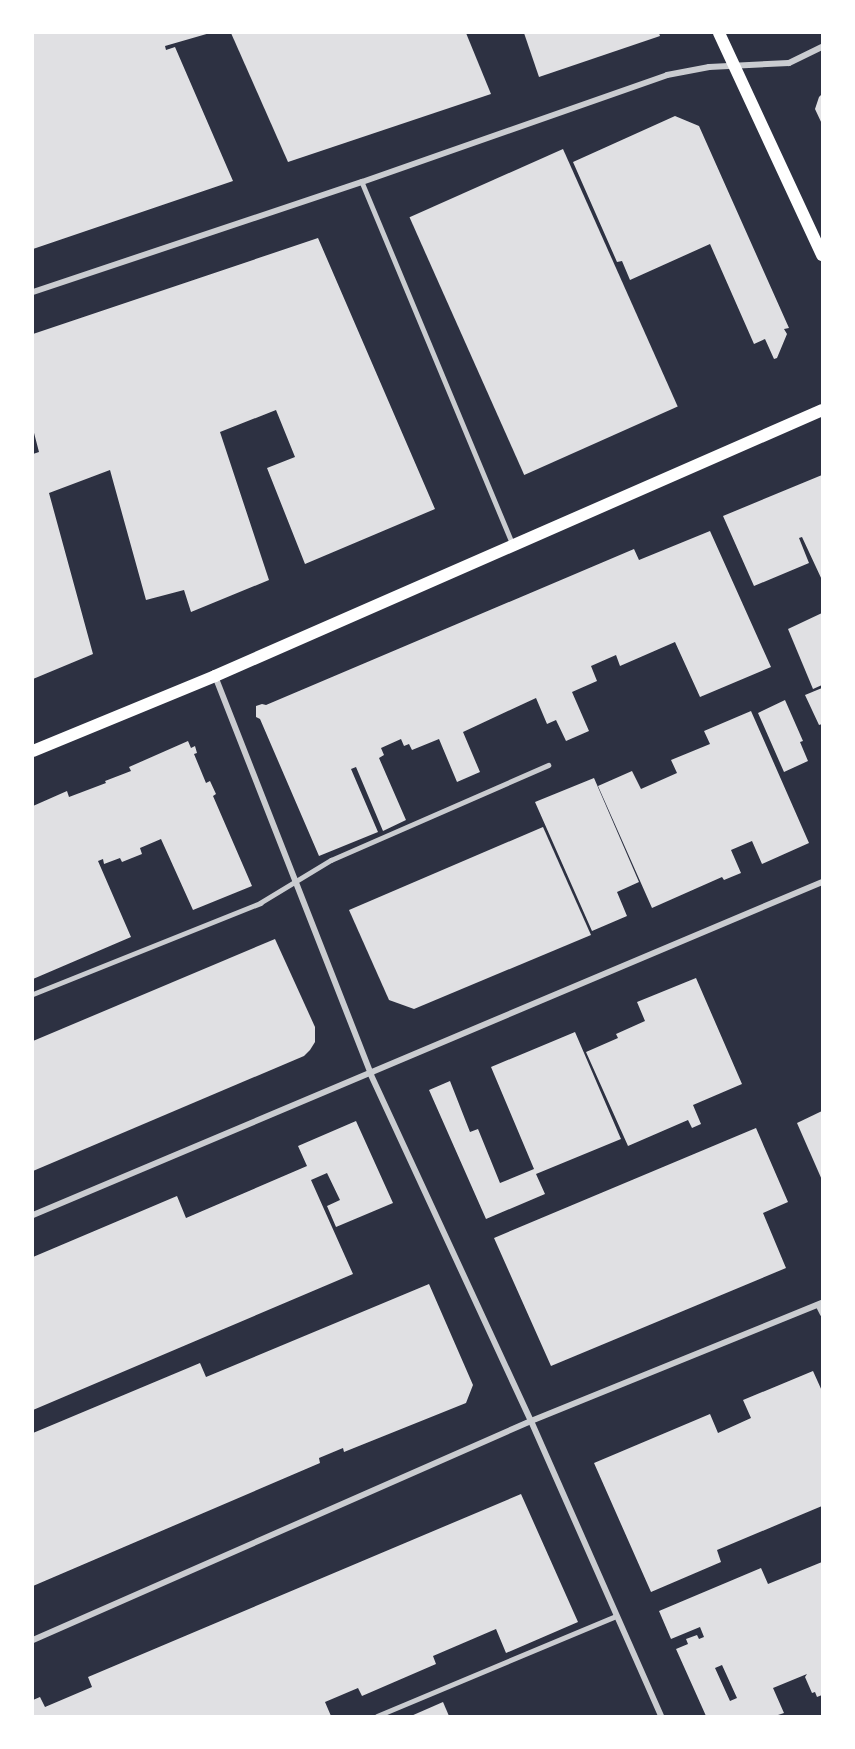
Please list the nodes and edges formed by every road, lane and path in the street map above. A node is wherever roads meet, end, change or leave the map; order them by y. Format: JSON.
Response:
{"nodes":[{"id":1,"x":719,"y":33,"type":"edge"},
{"id":2,"x":822,"y":47,"type":"edge"},
{"id":3,"x":734,"y":67,"type":"junction"},
{"id":4,"x":362,"y":182,"type":"junction"},
{"id":5,"x":822,"y":255,"type":"edge"},
{"id":6,"x":33,"y":292,"type":"edge"},
{"id":7,"x":822,"y":410,"type":"edge"},
{"id":8,"x":513,"y":544,"type":"junction"},
{"id":9,"x":215,"y":676,"type":"junction"},
{"id":10,"x":33,"y":751,"type":"edge"},
{"id":11,"x":548,"y":765,"type":"dead end"},
{"id":12,"x":296,"y":879,"type":"junction"},
{"id":13,"x":822,"y":882,"type":"edge"},
{"id":14,"x":33,"y":994,"type":"edge"},
{"id":15,"x":371,"y":1075,"type":"junction"},
{"id":16,"x":33,"y":1215,"type":"edge"},
{"id":17,"x":820,"y":1304,"type":"edge"},
{"id":18,"x":822,"y":1313,"type":"edge"},
{"id":19,"x":531,"y":1421,"type":"junction"},
{"id":20,"x":616,"y":1616,"type":"junction"},
{"id":21,"x":33,"y":1640,"type":"edge"},
{"id":22,"x":377,"y":1716,"type":"edge"},
{"id":23,"x":661,"y":1716,"type":"edge"}],
"edges":[{"from":1,"to":3,"type":"main road"},
{"from":2,"to":3,"type":"street"},
{"from":3,"to":4,"type":"street"},
{"from":3,"to":5,"type":"main road"},
{"from":4,"to":6,"type":"street"},
{"from":4,"to":8,"type":"lane"},
{"from":7,"to":8,"type":"main road"},
{"from":8,"to":9,"type":"main road"},
{"from":9,"to":10,"type":"main road"},
{"from":9,"to":12,"type":"street"},
{"from":11,"to":12,"type":"lane"},
{"from":12,"to":14,"type":"lane"},
{"from":12,"to":15,"type":"street"},
{"from":13,"to":15,"type":"street"},
{"from":15,"to":16,"type":"street"},
{"from":15,"to":19,"type":"street"},
{"from":17,"to":18,"type":"lane"},
{"from":17,"to":19,"type":"street"},
{"from":19,"to":20,"type":"street"},
{"from":19,"to":21,"type":"street"},
{"from":20,"to":22,"type":"lane"},
{"from":20,"to":23,"type":"street"}]}
